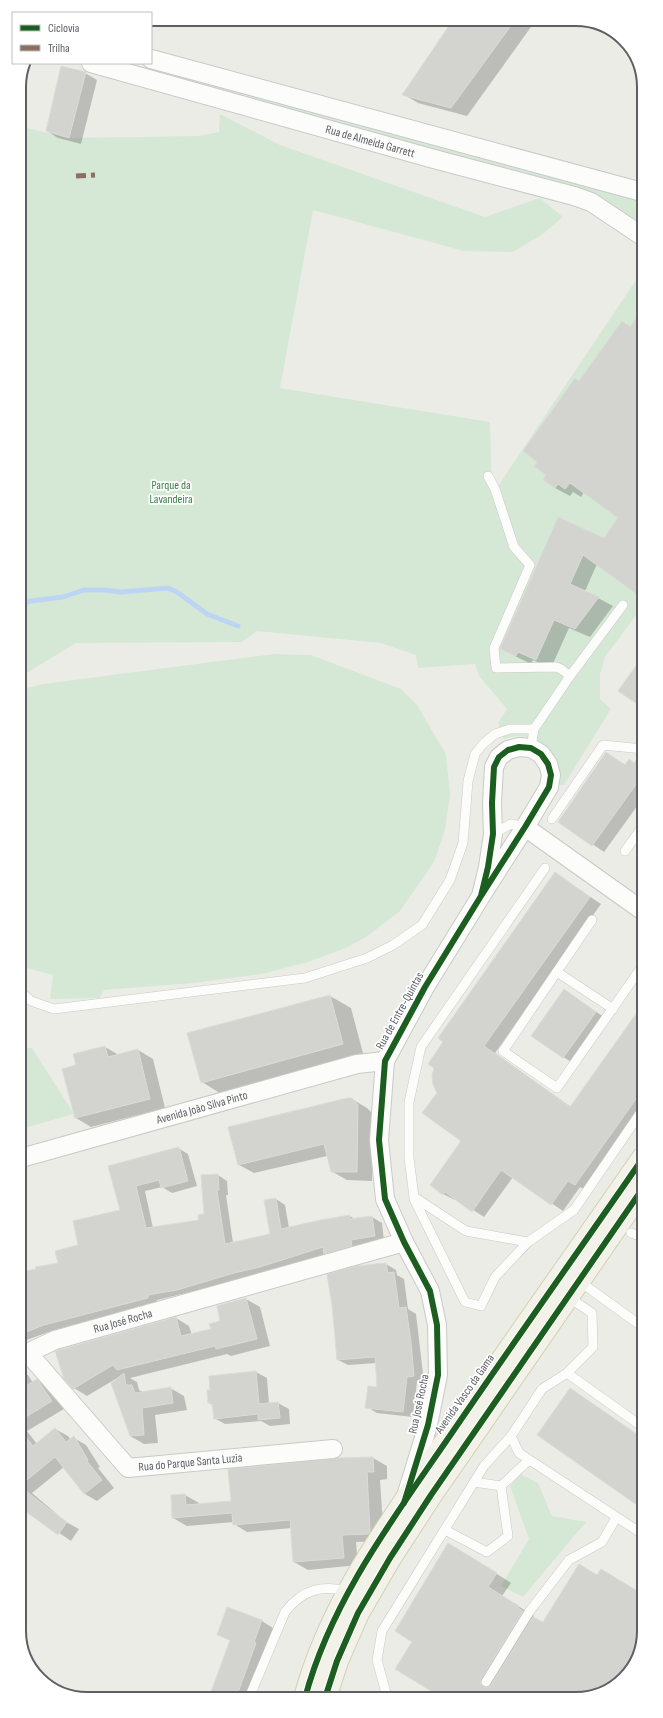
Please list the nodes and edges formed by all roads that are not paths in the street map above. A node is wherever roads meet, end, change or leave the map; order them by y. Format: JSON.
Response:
{"nodes":[{"id":1,"x":152,"y":59,"type":"edge"},
{"id":2,"x":95,"y":64,"type":"edge"},
{"id":3,"x":637,"y":191,"type":"edge"},
{"id":4,"x":637,"y":233,"type":"edge"},
{"id":5,"x":488,"y":476,"type":"dead end"},
{"id":6,"x":623,"y":605,"type":"dead end"},
{"id":7,"x":570,"y":676,"type":"junction"},
{"id":8,"x":534,"y":729,"type":"junction"},
{"id":9,"x":532,"y":748,"type":"junction"},
{"id":10,"x":637,"y":748,"type":"edge"},
{"id":11,"x":552,"y":819,"type":"dead end"},
{"id":12,"x":518,"y":826,"type":"junction"},
{"id":13,"x":493,"y":834,"type":"junction"},
{"id":14,"x":637,"y":834,"type":"edge"},
{"id":15,"x":625,"y":851,"type":"dead end"},
{"id":16,"x":545,"y":868,"type":"dead end"},
{"id":17,"x":481,"y":896,"type":"junction"},
{"id":18,"x":637,"y":907,"type":"edge"},
{"id":19,"x":592,"y":920,"type":"dead end"},
{"id":20,"x":557,"y":972,"type":"junction"},
{"id":21,"x":637,"y":974,"type":"edge"},
{"id":22,"x":26,"y":997,"type":"edge"},
{"id":23,"x":612,"y":1009,"type":"junction"},
{"id":24,"x":385,"y":1061,"type":"junction"},
{"id":25,"x":637,"y":1118,"type":"edge"},
{"id":26,"x":26,"y":1157,"type":"edge"},
{"id":27,"x":637,"y":1167,"type":"edge"},
{"id":28,"x":414,"y":1197,"type":"junction"},
{"id":29,"x":637,"y":1197,"type":"edge"},
{"id":30,"x":631,"y":1233,"type":"dead end"},
{"id":31,"x":637,"y":1235,"type":"edge"},
{"id":32,"x":404,"y":1242,"type":"junction"},
{"id":33,"x":528,"y":1242,"type":"junction"},
{"id":34,"x":573,"y":1289,"type":"junction"},
{"id":35,"x":637,"y":1324,"type":"edge"},
{"id":36,"x":26,"y":1354,"type":"edge"},
{"id":37,"x":26,"y":1357,"type":"edge"},
{"id":38,"x":567,"y":1373,"type":"junction"},
{"id":39,"x":637,"y":1423,"type":"edge"},
{"id":40,"x":511,"y":1436,"type":"junction"},
{"id":41,"x":333,"y":1449,"type":"dead end"},
{"id":42,"x":529,"y":1460,"type":"junction"},
{"id":43,"x":474,"y":1482,"type":"junction"},
{"id":44,"x":501,"y":1486,"type":"junction"},
{"id":45,"x":404,"y":1502,"type":"junction"},
{"id":46,"x":616,"y":1518,"type":"junction"},
{"id":47,"x":445,"y":1530,"type":"junction"},
{"id":48,"x":637,"y":1531,"type":"edge"},
{"id":49,"x":350,"y":1591,"type":"junction"},
{"id":50,"x":486,"y":1682,"type":"dead end"},
{"id":51,"x":252,"y":1692,"type":"edge"},
{"id":52,"x":313,"y":1692,"type":"edge"},
{"id":53,"x":315,"y":1692,"type":"edge"},
{"id":54,"x":386,"y":1692,"type":"edge"}],
"edges":[{"from":1,"to":3,"type":"street","name":"Rua de Almeida Garrett"},
{"from":2,"to":4,"type":"street","name":"Rua de Almeida Garrett"},
{"from":5,"to":7,"type":"lane"},
{"from":6,"to":7,"type":"lane"},
{"from":7,"to":8,"type":"lane"},
{"from":8,"to":9,"type":"lane"},
{"from":8,"to":22,"type":"lane"},
{"from":9,"to":12,"type":"street","name":"Rua de Entre-Quintas"},
{"from":9,"to":13,"type":"street","name":"Rua de Entre-Quintas"},
{"from":10,"to":11,"type":"lane"},
{"from":12,"to":13,"type":"lane","name":"Rua de Entre-Quintas"},
{"from":12,"to":17,"type":"street","name":"Rua de Entre-Quintas"},
{"from":12,"to":18,"type":"street"},
{"from":13,"to":17,"type":"street","name":"Rua de Entre-Quintas"},
{"from":14,"to":15,"type":"lane"},
{"from":16,"to":28,"type":"lane"},
{"from":17,"to":24,"type":"street","name":"Rua de Entre-Quintas"},
{"from":19,"to":20,"type":"lane"},
{"from":20,"to":23,"type":"lane"},
{"from":20,"to":23,"type":"lane"},
{"from":21,"to":23,"type":"lane"},
{"from":24,"to":26,"type":"street","name":"Avenida João Silva Pinto"},
{"from":24,"to":32,"type":"street","name":"Rua de Entre-Quintas"},
{"from":25,"to":33,"type":"lane"},
{"from":27,"to":45,"type":"main road","name":"Avenida Vasco da Gama"},
{"from":28,"to":33,"type":"lane"},
{"from":28,"to":33,"type":"lane"},
{"from":29,"to":34,"type":"main road","name":"Avenida Vasco da Gama"},
{"from":30,"to":31,"type":"lane"},
{"from":32,"to":36,"type":"street","name":"Rua José Rocha"},
{"from":32,"to":45,"type":"street","name":"Rua José Rocha"},
{"from":34,"to":35,"type":"lane"},
{"from":34,"to":38,"type":"lane"},
{"from":34,"to":53,"type":"main road","name":"Avenida Vasco da Gama"},
{"from":37,"to":41,"type":"street","name":"Rua do Parque Santa Luzia"},
{"from":38,"to":39,"type":"lane"},
{"from":38,"to":40,"type":"lane"},
{"from":40,"to":42,"type":"lane"},
{"from":40,"to":43,"type":"lane"},
{"from":42,"to":44,"type":"lane"},
{"from":42,"to":46,"type":"lane"},
{"from":43,"to":44,"type":"lane"},
{"from":43,"to":47,"type":"lane"},
{"from":44,"to":47,"type":"lane"},
{"from":45,"to":49,"type":"main road","name":"Avenida Vasco da Gama"},
{"from":46,"to":48,"type":"lane"},
{"from":46,"to":50,"type":"lane"},
{"from":47,"to":54,"type":"lane"},
{"from":49,"to":51,"type":"lane"},
{"from":49,"to":52,"type":"main road","name":"Avenida Vasco da Gama"}]}
